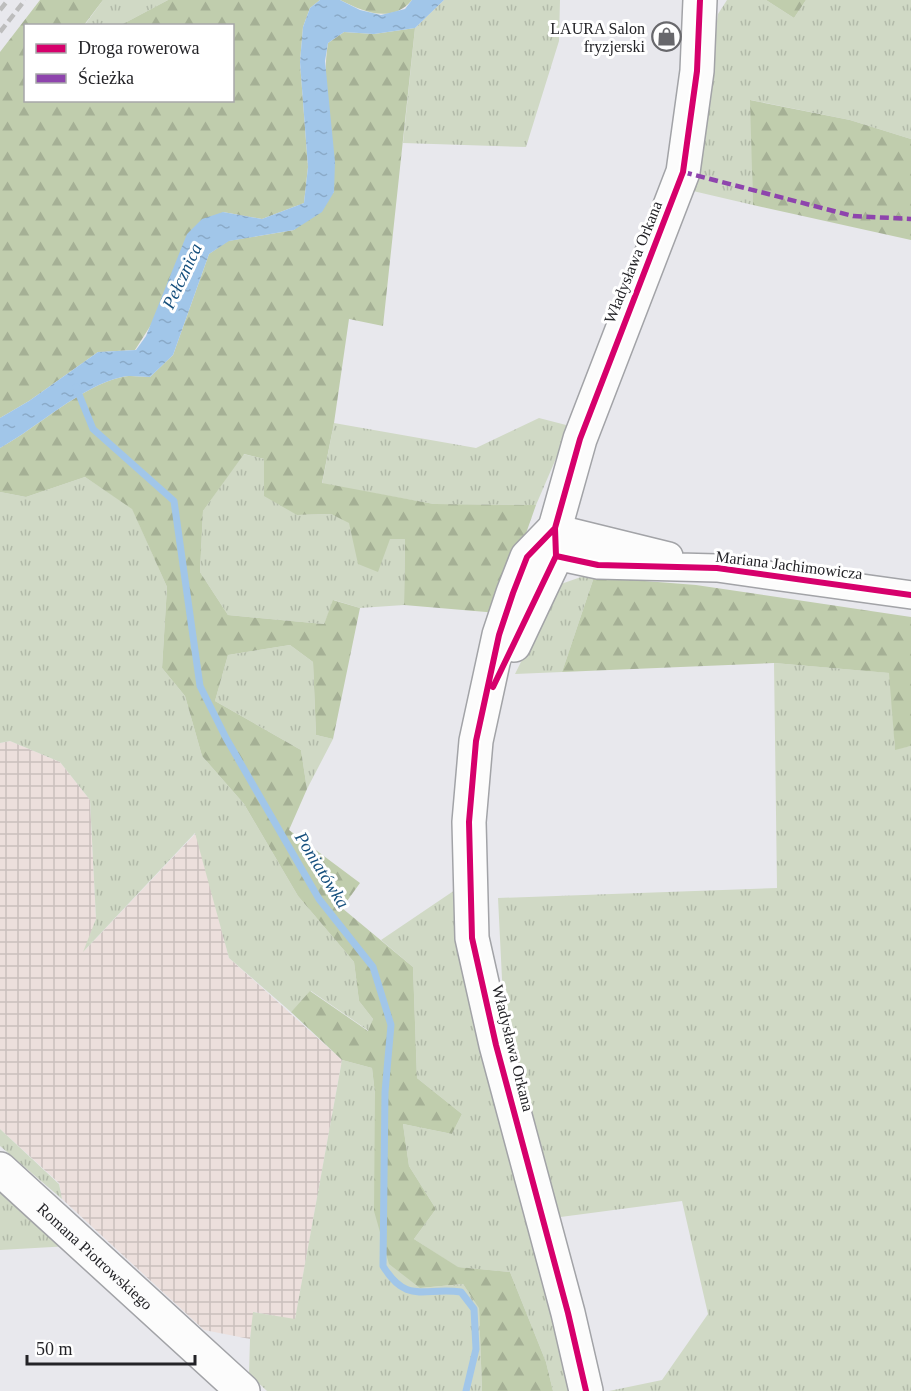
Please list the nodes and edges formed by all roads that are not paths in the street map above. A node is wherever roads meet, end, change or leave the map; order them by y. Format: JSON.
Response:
{"nodes":[{"id":1,"x":700,"y":0,"type":"edge"},
{"id":2,"x":555,"y":542,"type":"junction"},
{"id":3,"x":911,"y":595,"type":"edge"},
{"id":4,"x":0,"y":1169,"type":"edge"},
{"id":5,"x":243,"y":1391,"type":"edge"},
{"id":6,"x":586,"y":1391,"type":"edge"}],
"edges":[{"from":1,"to":2,"type":"street","name":"Władysława Orkana"},
{"from":2,"to":3,"type":"street","name":"Mariana Jachimowicza"},
{"from":2,"to":6,"type":"street","name":"Władysława Orkana"},
{"from":4,"to":5,"type":"street","name":"Romana Piotrowskiego"}]}
